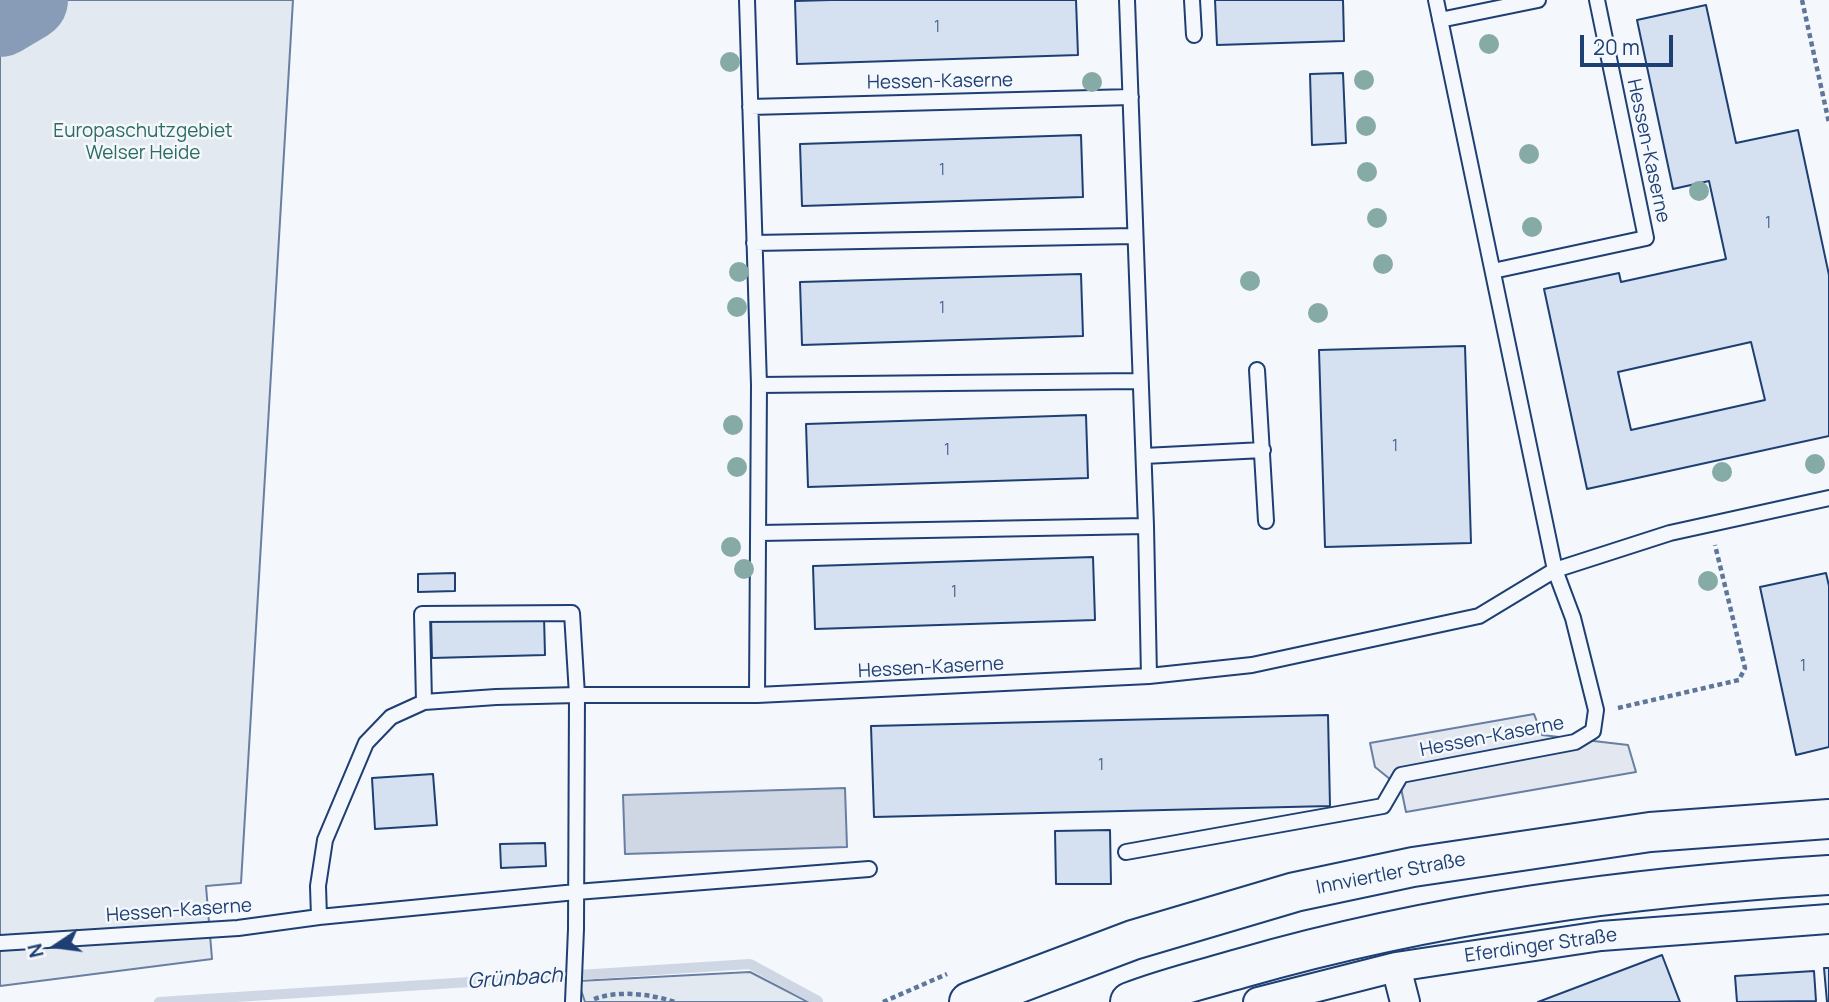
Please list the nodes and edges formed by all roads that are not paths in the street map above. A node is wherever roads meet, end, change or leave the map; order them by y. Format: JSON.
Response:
{"nodes":[{"id":1,"x":747,"y":0,"type":"edge"},
{"id":2,"x":1127,"y":0,"type":"edge"},
{"id":3,"x":1192,"y":0,"type":"edge"},
{"id":4,"x":1436,"y":0,"type":"edge"},
{"id":5,"x":1538,"y":0,"type":"edge"},
{"id":6,"x":1597,"y":0,"type":"edge"},
{"id":7,"x":1440,"y":20,"type":"junction"},
{"id":8,"x":1194,"y":35,"type":"dead end"},
{"id":9,"x":1131,"y":97,"type":"junction"},
{"id":10,"x":750,"y":107,"type":"junction"},
{"id":11,"x":1134,"y":236,"type":"junction"},
{"id":12,"x":754,"y":243,"type":"junction"},
{"id":13,"x":1493,"y":271,"type":"junction"},
{"id":14,"x":1257,"y":370,"type":"dead end"},
{"id":15,"x":1139,"y":381,"type":"junction"},
{"id":16,"x":760,"y":385,"type":"junction"},
{"id":17,"x":1263,"y":450,"type":"junction"},
{"id":18,"x":1144,"y":456,"type":"junction"},
{"id":19,"x":1829,"y":498,"type":"edge"},
{"id":20,"x":1266,"y":521,"type":"dead end"},
{"id":21,"x":1146,"y":526,"type":"junction"},
{"id":22,"x":760,"y":533,"type":"junction"},
{"id":23,"x":1555,"y":570,"type":"junction"},
{"id":24,"x":1149,"y":676,"type":"junction"},
{"id":25,"x":577,"y":695,"type":"junction"},
{"id":26,"x":757,"y":695,"type":"junction"},
{"id":27,"x":424,"y":702,"type":"junction"},
{"id":28,"x":1829,"y":818,"type":"edge"},
{"id":29,"x":1126,"y":852,"type":"dead end"},
{"id":30,"x":869,"y":869,"type":"dead end"},
{"id":31,"x":1829,"y":875,"type":"edge"},
{"id":32,"x":576,"y":892,"type":"junction"},
{"id":33,"x":319,"y":917,"type":"junction"},
{"id":34,"x":1829,"y":919,"type":"edge"},
{"id":35,"x":0,"y":943,"type":"edge"},
{"id":36,"x":1396,"y":967,"type":"junction"},
{"id":37,"x":573,"y":1002,"type":"edge"},
{"id":38,"x":969,"y":1002,"type":"edge"},
{"id":39,"x":1130,"y":1002,"type":"edge"},
{"id":40,"x":1258,"y":1002,"type":"edge"},
{"id":41,"x":1405,"y":1002,"type":"edge"}],
"edges":[{"from":1,"to":10,"type":"lane"},
{"from":2,"to":9,"type":"lane"},
{"from":3,"to":8,"type":"lane"},
{"from":4,"to":7,"type":"lane"},
{"from":5,"to":7,"type":"lane"},
{"from":6,"to":13,"type":"lane","name":"Hessen-Kaserne"},
{"from":7,"to":13,"type":"lane"},
{"from":9,"to":10,"type":"lane","name":"Hessen-Kaserne"},
{"from":9,"to":11,"type":"lane"},
{"from":10,"to":12,"type":"lane"},
{"from":11,"to":12,"type":"lane"},
{"from":11,"to":15,"type":"lane"},
{"from":12,"to":16,"type":"lane"},
{"from":13,"to":23,"type":"lane"},
{"from":14,"to":17,"type":"lane"},
{"from":15,"to":16,"type":"lane"},
{"from":15,"to":18,"type":"lane"},
{"from":16,"to":22,"type":"lane"},
{"from":17,"to":18,"type":"lane"},
{"from":17,"to":20,"type":"lane"},
{"from":18,"to":21,"type":"lane"},
{"from":19,"to":23,"type":"lane","name":"Hessen-Kaserne"},
{"from":21,"to":22,"type":"lane"},
{"from":21,"to":24,"type":"lane"},
{"from":22,"to":26,"type":"lane"},
{"from":23,"to":24,"type":"lane","name":"Hessen-Kaserne"},
{"from":23,"to":29,"type":"lane","name":"Hessen-Kaserne"},
{"from":24,"to":26,"type":"lane","name":"Hessen-Kaserne"},
{"from":25,"to":26,"type":"lane","name":"Hessen-Kaserne"},
{"from":25,"to":27,"type":"lane","name":"Hessen-Kaserne"},
{"from":25,"to":27,"type":"lane"},
{"from":25,"to":32,"type":"lane"},
{"from":27,"to":33,"type":"lane","name":"Hessen-Kaserne"},
{"from":28,"to":38,"type":"main road","name":"Innviertler Straße"},
{"from":30,"to":32,"type":"lane","name":"Hessen-Kaserne"},
{"from":31,"to":39,"type":"main road"},
{"from":32,"to":33,"type":"lane","name":"Hessen-Kaserne"},
{"from":32,"to":37,"type":"lane"},
{"from":33,"to":35,"type":"lane","name":"Hessen-Kaserne"},
{"from":34,"to":36,"type":"street","name":"Eferdinger Straße"},
{"from":36,"to":40,"type":"street","name":"Eferdinger Straße"},
{"from":36,"to":41,"type":"street"}]}
